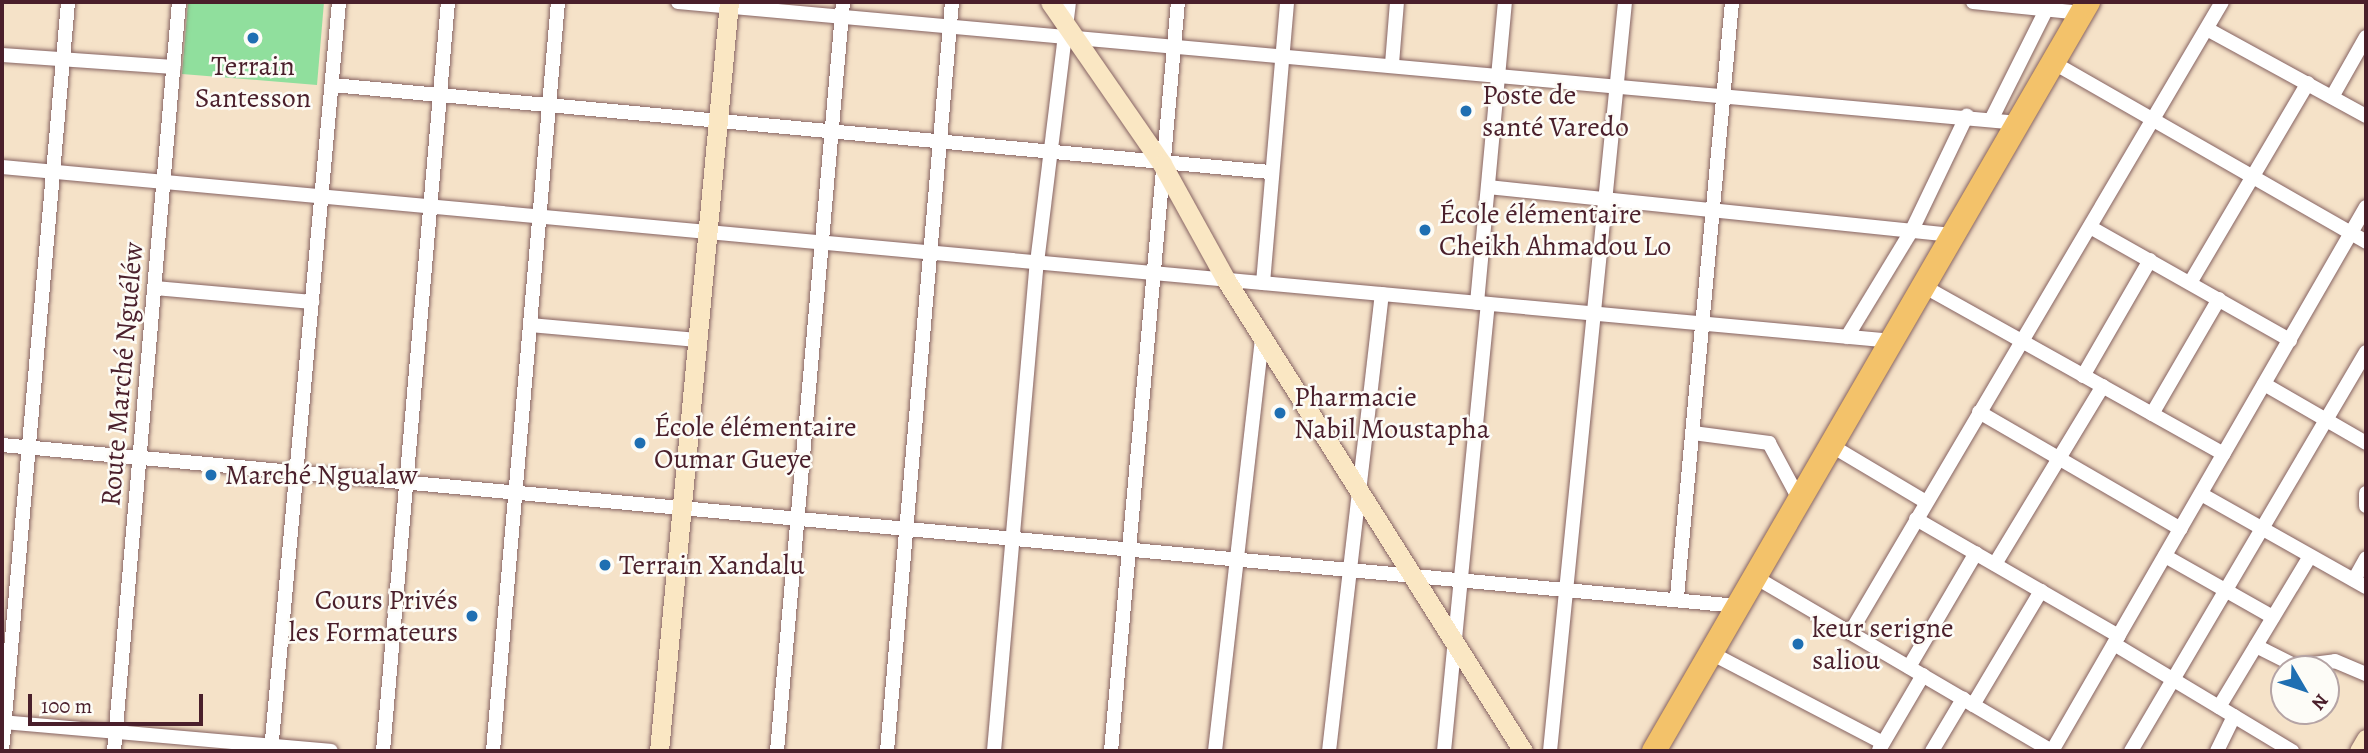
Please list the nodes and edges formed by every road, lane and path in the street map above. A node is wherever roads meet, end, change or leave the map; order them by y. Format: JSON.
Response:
{"nodes":[{"id":1,"x":68,"y":2,"type":"edge"},
{"id":2,"x":179,"y":2,"type":"edge"},
{"id":3,"x":339,"y":2,"type":"edge"},
{"id":4,"x":448,"y":2,"type":"edge"},
{"id":5,"x":558,"y":2,"type":"edge"},
{"id":6,"x":678,"y":2,"type":"edge"},
{"id":7,"x":843,"y":2,"type":"edge"},
{"id":8,"x":952,"y":2,"type":"edge"},
{"id":9,"x":1050,"y":2,"type":"edge"},
{"id":10,"x":1069,"y":2,"type":"edge"},
{"id":11,"x":1178,"y":2,"type":"edge"},
{"id":12,"x":1287,"y":2,"type":"edge"},
{"id":13,"x":1397,"y":2,"type":"edge"},
{"id":14,"x":1505,"y":2,"type":"edge"},
{"id":15,"x":1625,"y":2,"type":"edge"},
{"id":16,"x":1732,"y":2,"type":"edge"},
{"id":17,"x":1973,"y":2,"type":"edge"},
{"id":18,"x":2222,"y":2,"type":"edge"},
{"id":19,"x":729,"y":4,"type":"edge"},
{"id":20,"x":2048,"y":6,"type":"edge"},
{"id":21,"x":2085,"y":7,"type":"edge"},
{"id":22,"x":842,"y":17,"type":"junction"},
{"id":23,"x":950,"y":24,"type":"junction"},
{"id":24,"x":2207,"y":29,"type":"junction"},
{"id":25,"x":1068,"y":32,"type":"junction"},
{"id":26,"x":2366,"y":37,"type":"edge"},
{"id":27,"x":1175,"y":44,"type":"junction"},
{"id":28,"x":1282,"y":54,"type":"junction"},
{"id":29,"x":2,"y":55,"type":"edge"},
{"id":30,"x":63,"y":59,"type":"junction"},
{"id":31,"x":2054,"y":63,"type":"junction"},
{"id":32,"x":1392,"y":64,"type":"junction"},
{"id":33,"x":174,"y":67,"type":"junction"},
{"id":34,"x":1497,"y":75,"type":"junction"},
{"id":35,"x":2308,"y":83,"type":"junction"},
{"id":36,"x":1616,"y":84,"type":"junction"},
{"id":37,"x":332,"y":85,"type":"junction"},
{"id":38,"x":1723,"y":93,"type":"junction"},
{"id":39,"x":440,"y":95,"type":"junction"},
{"id":40,"x":2332,"y":97,"type":"junction"},
{"id":41,"x":549,"y":105,"type":"junction"},
{"id":42,"x":1967,"y":116,"type":"junction"},
{"id":43,"x":2366,"y":116,"type":"edge"},
{"id":44,"x":1992,"y":118,"type":"junction"},
{"id":45,"x":2154,"y":120,"type":"junction"},
{"id":46,"x":718,"y":121,"type":"junction"},
{"id":47,"x":2019,"y":123,"type":"junction"},
{"id":48,"x":832,"y":131,"type":"junction"},
{"id":49,"x":939,"y":142,"type":"junction"},
{"id":50,"x":1052,"y":149,"type":"junction"},
{"id":51,"x":1162,"y":164,"type":"junction"},
{"id":52,"x":2,"y":167,"type":"edge"},
{"id":53,"x":53,"y":172,"type":"junction"},
{"id":54,"x":1269,"y":173,"type":"junction"},
{"id":55,"x":2251,"y":176,"type":"junction"},
{"id":56,"x":164,"y":183,"type":"junction"},
{"id":57,"x":1488,"y":187,"type":"junction"},
{"id":58,"x":321,"y":197,"type":"junction"},
{"id":59,"x":1605,"y":199,"type":"junction"},
{"id":60,"x":430,"y":207,"type":"junction"},
{"id":61,"x":2366,"y":207,"type":"edge"},
{"id":62,"x":1713,"y":209,"type":"junction"},
{"id":63,"x":539,"y":217,"type":"junction"},
{"id":64,"x":2090,"y":227,"type":"junction"},
{"id":65,"x":1912,"y":230,"type":"junction"},
{"id":66,"x":707,"y":232,"type":"junction"},
{"id":67,"x":2351,"y":234,"type":"junction"},
{"id":68,"x":1955,"y":235,"type":"junction"},
{"id":69,"x":2366,"y":242,"type":"edge"},
{"id":70,"x":822,"y":243,"type":"junction"},
{"id":71,"x":930,"y":253,"type":"junction"},
{"id":72,"x":2150,"y":260,"type":"junction"},
{"id":73,"x":1037,"y":263,"type":"junction"},
{"id":74,"x":1153,"y":273,"type":"junction"},
{"id":75,"x":1226,"y":280,"type":"junction"},
{"id":76,"x":2190,"y":283,"type":"junction"},
{"id":77,"x":1263,"y":284,"type":"junction"},
{"id":78,"x":1925,"y":287,"type":"junction"},
{"id":79,"x":155,"y":288,"type":"junction"},
{"id":80,"x":1382,"y":294,"type":"junction"},
{"id":81,"x":2219,"y":299,"type":"junction"},
{"id":82,"x":312,"y":302,"type":"junction"},
{"id":83,"x":1482,"y":304,"type":"junction"},
{"id":84,"x":1592,"y":315,"type":"junction"},
{"id":85,"x":1703,"y":324,"type":"junction"},
{"id":86,"x":530,"y":325,"type":"junction"},
{"id":87,"x":1847,"y":337,"type":"junction"},
{"id":88,"x":1262,"y":338,"type":"junction"},
{"id":89,"x":697,"y":340,"type":"junction"},
{"id":90,"x":2290,"y":340,"type":"junction"},
{"id":91,"x":1893,"y":341,"type":"junction"},
{"id":92,"x":2021,"y":341,"type":"junction"},
{"id":93,"x":2366,"y":352,"type":"edge"},
{"id":94,"x":2083,"y":376,"type":"junction"},
{"id":95,"x":2264,"y":384,"type":"junction"},
{"id":96,"x":2103,"y":386,"type":"junction"},
{"id":97,"x":1979,"y":412,"type":"junction"},
{"id":98,"x":2152,"y":414,"type":"junction"},
{"id":99,"x":2326,"y":420,"type":"junction"},
{"id":100,"x":1693,"y":433,"type":"junction"},
{"id":101,"x":2366,"y":443,"type":"edge"},
{"id":102,"x":2,"y":445,"type":"edge"},
{"id":103,"x":1832,"y":446,"type":"junction"},
{"id":104,"x":29,"y":447,"type":"junction"},
{"id":105,"x":2224,"y":454,"type":"junction"},
{"id":106,"x":140,"y":456,"type":"junction"},
{"id":107,"x":2060,"y":459,"type":"junction"},
{"id":108,"x":296,"y":471,"type":"junction"},
{"id":109,"x":406,"y":481,"type":"junction"},
{"id":110,"x":516,"y":491,"type":"junction"},
{"id":111,"x":2366,"y":493,"type":"edge"},
{"id":112,"x":2201,"y":494,"type":"junction"},
{"id":113,"x":1361,"y":495,"type":"junction"},
{"id":114,"x":1800,"y":499,"type":"junction"},
{"id":115,"x":1926,"y":502,"type":"junction"},
{"id":116,"x":2366,"y":506,"type":"edge"},
{"id":117,"x":682,"y":507,"type":"junction"},
{"id":118,"x":798,"y":518,"type":"junction"},
{"id":119,"x":1916,"y":519,"type":"junction"},
{"id":120,"x":2261,"y":527,"type":"junction"},
{"id":121,"x":906,"y":528,"type":"junction"},
{"id":122,"x":2181,"y":529,"type":"junction"},
{"id":123,"x":1013,"y":538,"type":"junction"},
{"id":124,"x":1129,"y":548,"type":"junction"},
{"id":125,"x":1976,"y":553,"type":"junction"},
{"id":126,"x":2310,"y":555,"type":"junction"},
{"id":127,"x":2165,"y":556,"type":"junction"},
{"id":128,"x":1232,"y":558,"type":"junction"},
{"id":129,"x":2366,"y":558,"type":"edge"},
{"id":130,"x":1995,"y":564,"type":"junction"},
{"id":131,"x":1350,"y":568,"type":"junction"},
{"id":132,"x":1410,"y":574,"type":"junction"},
{"id":133,"x":1462,"y":577,"type":"junction"},
{"id":134,"x":1755,"y":577,"type":"junction"},
{"id":135,"x":2360,"y":584,"type":"edge"},
{"id":136,"x":1571,"y":586,"type":"junction"},
{"id":137,"x":2222,"y":589,"type":"junction"},
{"id":138,"x":2041,"y":591,"type":"junction"},
{"id":139,"x":1677,"y":597,"type":"junction"},
{"id":140,"x":1738,"y":606,"type":"junction"},
{"id":141,"x":2273,"y":617,"type":"junction"},
{"id":142,"x":1850,"y":632,"type":"junction"},
{"id":143,"x":2116,"y":640,"type":"junction"},
{"id":144,"x":2256,"y":646,"type":"junction"},
{"id":145,"x":1455,"y":649,"type":"junction"},
{"id":146,"x":1710,"y":653,"type":"junction"},
{"id":147,"x":1909,"y":667,"type":"junction"},
{"id":148,"x":2366,"y":674,"type":"edge"},
{"id":149,"x":1923,"y":675,"type":"junction"},
{"id":150,"x":2172,"y":679,"type":"junction"},
{"id":151,"x":1968,"y":702,"type":"junction"},
{"id":152,"x":2219,"y":708,"type":"junction"},
{"id":153,"x":2234,"y":716,"type":"junction"},
{"id":154,"x":3,"y":722,"type":"edge"},
{"id":155,"x":116,"y":732,"type":"junction"},
{"id":156,"x":2366,"y":739,"type":"edge"},
{"id":157,"x":1881,"y":747,"type":"edge"},
{"id":158,"x":271,"y":748,"type":"edge"},
{"id":159,"x":2,"y":751,"type":"edge"},
{"id":160,"x":114,"y":751,"type":"edge"},
{"id":161,"x":331,"y":751,"type":"edge"},
{"id":162,"x":383,"y":751,"type":"edge"},
{"id":163,"x":493,"y":751,"type":"edge"},
{"id":164,"x":659,"y":751,"type":"edge"},
{"id":165,"x":778,"y":751,"type":"edge"},
{"id":166,"x":887,"y":751,"type":"edge"},
{"id":167,"x":994,"y":751,"type":"edge"},
{"id":168,"x":1111,"y":751,"type":"edge"},
{"id":169,"x":1215,"y":751,"type":"edge"},
{"id":170,"x":1329,"y":751,"type":"edge"},
{"id":171,"x":1444,"y":751,"type":"edge"},
{"id":172,"x":1523,"y":751,"type":"edge"},
{"id":173,"x":1550,"y":751,"type":"edge"},
{"id":174,"x":1654,"y":751,"type":"edge"},
{"id":175,"x":1932,"y":751,"type":"edge"},
{"id":176,"x":2052,"y":751,"type":"edge"},
{"id":177,"x":2131,"y":751,"type":"edge"},
{"id":178,"x":2217,"y":751,"type":"edge"},
{"id":179,"x":2292,"y":751,"type":"edge"},
{"id":180,"x":2359,"y":751,"type":"edge"}],
"edges":[{"from":1,"to":30,"type":"street"},
{"from":2,"to":33,"type":"street","name":"Route Marché Nguéléw"},
{"from":3,"to":37,"type":"street"},
{"from":4,"to":39,"type":"street"},
{"from":5,"to":41,"type":"street"},
{"from":6,"to":19,"type":"street"},
{"from":7,"to":22,"type":"street"},
{"from":8,"to":23,"type":"street"},
{"from":9,"to":25,"type":"main road"},
{"from":10,"to":25,"type":"street"},
{"from":11,"to":27,"type":"street"},
{"from":12,"to":28,"type":"street"},
{"from":13,"to":32,"type":"street"},
{"from":14,"to":34,"type":"street"},
{"from":15,"to":36,"type":"street"},
{"from":16,"to":38,"type":"street"},
{"from":17,"to":20,"type":"street"},
{"from":18,"to":24,"type":"street"},
{"from":19,"to":22,"type":"street"},
{"from":19,"to":46,"type":"main road"},
{"from":20,"to":21,"type":"street"},
{"from":20,"to":44,"type":"street"},
{"from":21,"to":31,"type":"highway"},
{"from":22,"to":23,"type":"street"},
{"from":22,"to":48,"type":"street"},
{"from":23,"to":25,"type":"street"},
{"from":23,"to":49,"type":"street"},
{"from":24,"to":35,"type":"street"},
{"from":24,"to":45,"type":"street"},
{"from":25,"to":27,"type":"street"},
{"from":25,"to":50,"type":"street"},
{"from":25,"to":51,"type":"main road"},
{"from":26,"to":40,"type":"street"},
{"from":27,"to":28,"type":"street"},
{"from":27,"to":51,"type":"street"},
{"from":28,"to":32,"type":"street"},
{"from":28,"to":54,"type":"street"},
{"from":29,"to":30,"type":"street"},
{"from":30,"to":33,"type":"street"},
{"from":30,"to":53,"type":"street"},
{"from":31,"to":45,"type":"street"},
{"from":31,"to":47,"type":"highway"},
{"from":32,"to":34,"type":"street"},
{"from":33,"to":56,"type":"street","name":"Route Marché Nguéléw"},
{"from":34,"to":36,"type":"street"},
{"from":34,"to":57,"type":"street"},
{"from":35,"to":40,"type":"street"},
{"from":35,"to":55,"type":"street"},
{"from":36,"to":38,"type":"street"},
{"from":36,"to":59,"type":"street"},
{"from":37,"to":39,"type":"street"},
{"from":37,"to":58,"type":"street"},
{"from":38,"to":42,"type":"street"},
{"from":38,"to":62,"type":"street"},
{"from":39,"to":41,"type":"street"},
{"from":39,"to":60,"type":"street"},
{"from":40,"to":43,"type":"street"},
{"from":41,"to":46,"type":"street"},
{"from":41,"to":63,"type":"street"},
{"from":42,"to":44,"type":"street"},
{"from":42,"to":65,"type":"street"},
{"from":44,"to":47,"type":"street"},
{"from":45,"to":55,"type":"street"},
{"from":45,"to":64,"type":"street"},
{"from":46,"to":48,"type":"street"},
{"from":46,"to":66,"type":"main road"},
{"from":47,"to":68,"type":"highway"},
{"from":48,"to":49,"type":"street"},
{"from":48,"to":70,"type":"street"},
{"from":49,"to":50,"type":"street"},
{"from":49,"to":71,"type":"street"},
{"from":50,"to":51,"type":"street"},
{"from":50,"to":73,"type":"street"},
{"from":51,"to":54,"type":"street"},
{"from":51,"to":74,"type":"street"},
{"from":51,"to":75,"type":"main road"},
{"from":52,"to":53,"type":"street"},
{"from":53,"to":56,"type":"street"},
{"from":53,"to":104,"type":"street"},
{"from":54,"to":77,"type":"street"},
{"from":55,"to":67,"type":"street"},
{"from":55,"to":76,"type":"street"},
{"from":56,"to":58,"type":"street"},
{"from":56,"to":79,"type":"street","name":"Route Marché Nguéléw"},
{"from":57,"to":59,"type":"street"},
{"from":57,"to":83,"type":"street"},
{"from":58,"to":60,"type":"street"},
{"from":58,"to":82,"type":"street"},
{"from":59,"to":62,"type":"street"},
{"from":59,"to":84,"type":"street"},
{"from":60,"to":63,"type":"street"},
{"from":60,"to":109,"type":"street"},
{"from":61,"to":67,"type":"street"},
{"from":62,"to":65,"type":"street"},
{"from":62,"to":85,"type":"street"},
{"from":63,"to":66,"type":"street"},
{"from":63,"to":86,"type":"street"},
{"from":64,"to":72,"type":"street"},
{"from":64,"to":92,"type":"street"},
{"from":65,"to":68,"type":"street"},
{"from":65,"to":87,"type":"street"},
{"from":66,"to":70,"type":"street"},
{"from":66,"to":89,"type":"main road"},
{"from":67,"to":69,"type":"street"},
{"from":67,"to":90,"type":"street"},
{"from":68,"to":78,"type":"highway"},
{"from":70,"to":71,"type":"street"},
{"from":70,"to":118,"type":"street"},
{"from":71,"to":73,"type":"street"},
{"from":71,"to":121,"type":"street"},
{"from":72,"to":76,"type":"street"},
{"from":72,"to":94,"type":"street"},
{"from":73,"to":74,"type":"street"},
{"from":73,"to":123,"type":"street"},
{"from":74,"to":75,"type":"street"},
{"from":74,"to":124,"type":"street"},
{"from":75,"to":77,"type":"street"},
{"from":75,"to":88,"type":"main road"},
{"from":76,"to":81,"type":"street"},
{"from":77,"to":80,"type":"street"},
{"from":78,"to":91,"type":"highway"},
{"from":78,"to":92,"type":"street"},
{"from":79,"to":82,"type":"street"},
{"from":79,"to":106,"type":"street","name":"Route Marché Nguéléw"},
{"from":80,"to":83,"type":"street"},
{"from":80,"to":113,"type":"street"},
{"from":81,"to":90,"type":"street"},
{"from":81,"to":98,"type":"street"},
{"from":82,"to":108,"type":"street"},
{"from":83,"to":84,"type":"street"},
{"from":83,"to":133,"type":"street"},
{"from":84,"to":85,"type":"street"},
{"from":84,"to":136,"type":"street"},
{"from":85,"to":87,"type":"street"},
{"from":85,"to":100,"type":"street"},
{"from":86,"to":89,"type":"street"},
{"from":86,"to":110,"type":"street"},
{"from":87,"to":91,"type":"street"},
{"from":88,"to":113,"type":"main road"},
{"from":88,"to":128,"type":"street"},
{"from":89,"to":117,"type":"main road"},
{"from":90,"to":95,"type":"street"},
{"from":91,"to":103,"type":"highway"},
{"from":92,"to":94,"type":"street"},
{"from":92,"to":97,"type":"street"},
{"from":93,"to":99,"type":"street"},
{"from":94,"to":96,"type":"street"},
{"from":95,"to":99,"type":"street"},
{"from":95,"to":105,"type":"street"},
{"from":96,"to":98,"type":"street"},
{"from":96,"to":107,"type":"street"},
{"from":97,"to":107,"type":"street"},
{"from":97,"to":115,"type":"street"},
{"from":98,"to":105,"type":"street"},
{"from":99,"to":101,"type":"street"},
{"from":99,"to":120,"type":"street"},
{"from":100,"to":114,"type":"street"},
{"from":100,"to":139,"type":"street"},
{"from":102,"to":104,"type":"street"},
{"from":103,"to":114,"type":"highway"},
{"from":103,"to":115,"type":"street"},
{"from":104,"to":106,"type":"street"},
{"from":104,"to":154,"type":"street"},
{"from":105,"to":112,"type":"street"},
{"from":106,"to":108,"type":"street"},
{"from":106,"to":155,"type":"street","name":"Route Marché Nguéléw"},
{"from":107,"to":122,"type":"street"},
{"from":107,"to":130,"type":"street"},
{"from":108,"to":109,"type":"street"},
{"from":108,"to":158,"type":"street"},
{"from":109,"to":110,"type":"street"},
{"from":109,"to":162,"type":"street"},
{"from":110,"to":117,"type":"street"},
{"from":110,"to":163,"type":"street"},
{"from":111,"to":116,"type":"street"},
{"from":112,"to":120,"type":"street"},
{"from":112,"to":122,"type":"street"},
{"from":113,"to":131,"type":"street"},
{"from":113,"to":132,"type":"main road"},
{"from":114,"to":134,"type":"highway"},
{"from":115,"to":119,"type":"street"},
{"from":117,"to":118,"type":"street"},
{"from":117,"to":164,"type":"main road"},
{"from":118,"to":121,"type":"street"},
{"from":118,"to":165,"type":"street"},
{"from":119,"to":125,"type":"street"},
{"from":119,"to":142,"type":"street"},
{"from":120,"to":126,"type":"street"},
{"from":120,"to":137,"type":"street"},
{"from":121,"to":123,"type":"street"},
{"from":121,"to":166,"type":"street"},
{"from":122,"to":127,"type":"street"},
{"from":123,"to":124,"type":"street"},
{"from":123,"to":167,"type":"street"},
{"from":124,"to":128,"type":"street"},
{"from":124,"to":168,"type":"street"},
{"from":125,"to":130,"type":"street"},
{"from":125,"to":147,"type":"street"},
{"from":126,"to":135,"type":"street"},
{"from":126,"to":141,"type":"street"},
{"from":127,"to":137,"type":"street"},
{"from":127,"to":143,"type":"street"},
{"from":128,"to":131,"type":"street"},
{"from":128,"to":169,"type":"street"},
{"from":129,"to":135,"type":"street"},
{"from":130,"to":138,"type":"street"},
{"from":131,"to":132,"type":"street"},
{"from":131,"to":170,"type":"street"},
{"from":132,"to":133,"type":"street"},
{"from":132,"to":145,"type":"main road"},
{"from":133,"to":136,"type":"street"},
{"from":133,"to":145,"type":"street"},
{"from":134,"to":140,"type":"highway"},
{"from":134,"to":142,"type":"street"},
{"from":136,"to":139,"type":"street"},
{"from":136,"to":173,"type":"street"},
{"from":137,"to":141,"type":"street"},
{"from":137,"to":150,"type":"street"},
{"from":138,"to":143,"type":"street"},
{"from":138,"to":151,"type":"street"},
{"from":139,"to":140,"type":"street"},
{"from":140,"to":146,"type":"highway"},
{"from":141,"to":144,"type":"street"},
{"from":142,"to":147,"type":"street"},
{"from":143,"to":150,"type":"street"},
{"from":143,"to":176,"type":"street"},
{"from":144,"to":148,"type":"street"},
{"from":144,"to":152,"type":"street"},
{"from":145,"to":171,"type":"street"},
{"from":145,"to":172,"type":"main road"},
{"from":146,"to":157,"type":"street"},
{"from":146,"to":174,"type":"highway"},
{"from":147,"to":149,"type":"street"},
{"from":149,"to":151,"type":"street"},
{"from":149,"to":157,"type":"street"},
{"from":150,"to":152,"type":"street"},
{"from":150,"to":177,"type":"street"},
{"from":151,"to":175,"type":"street"},
{"from":151,"to":176,"type":"street"},
{"from":152,"to":153,"type":"street"},
{"from":153,"to":178,"type":"street"},
{"from":153,"to":179,"type":"street"},
{"from":154,"to":155,"type":"street"},
{"from":154,"to":159,"type":"street"},
{"from":155,"to":158,"type":"street"},
{"from":155,"to":160,"type":"street","name":"Route Marché Nguéléw"},
{"from":156,"to":180,"type":"main road"},
{"from":158,"to":161,"type":"street"}]}
